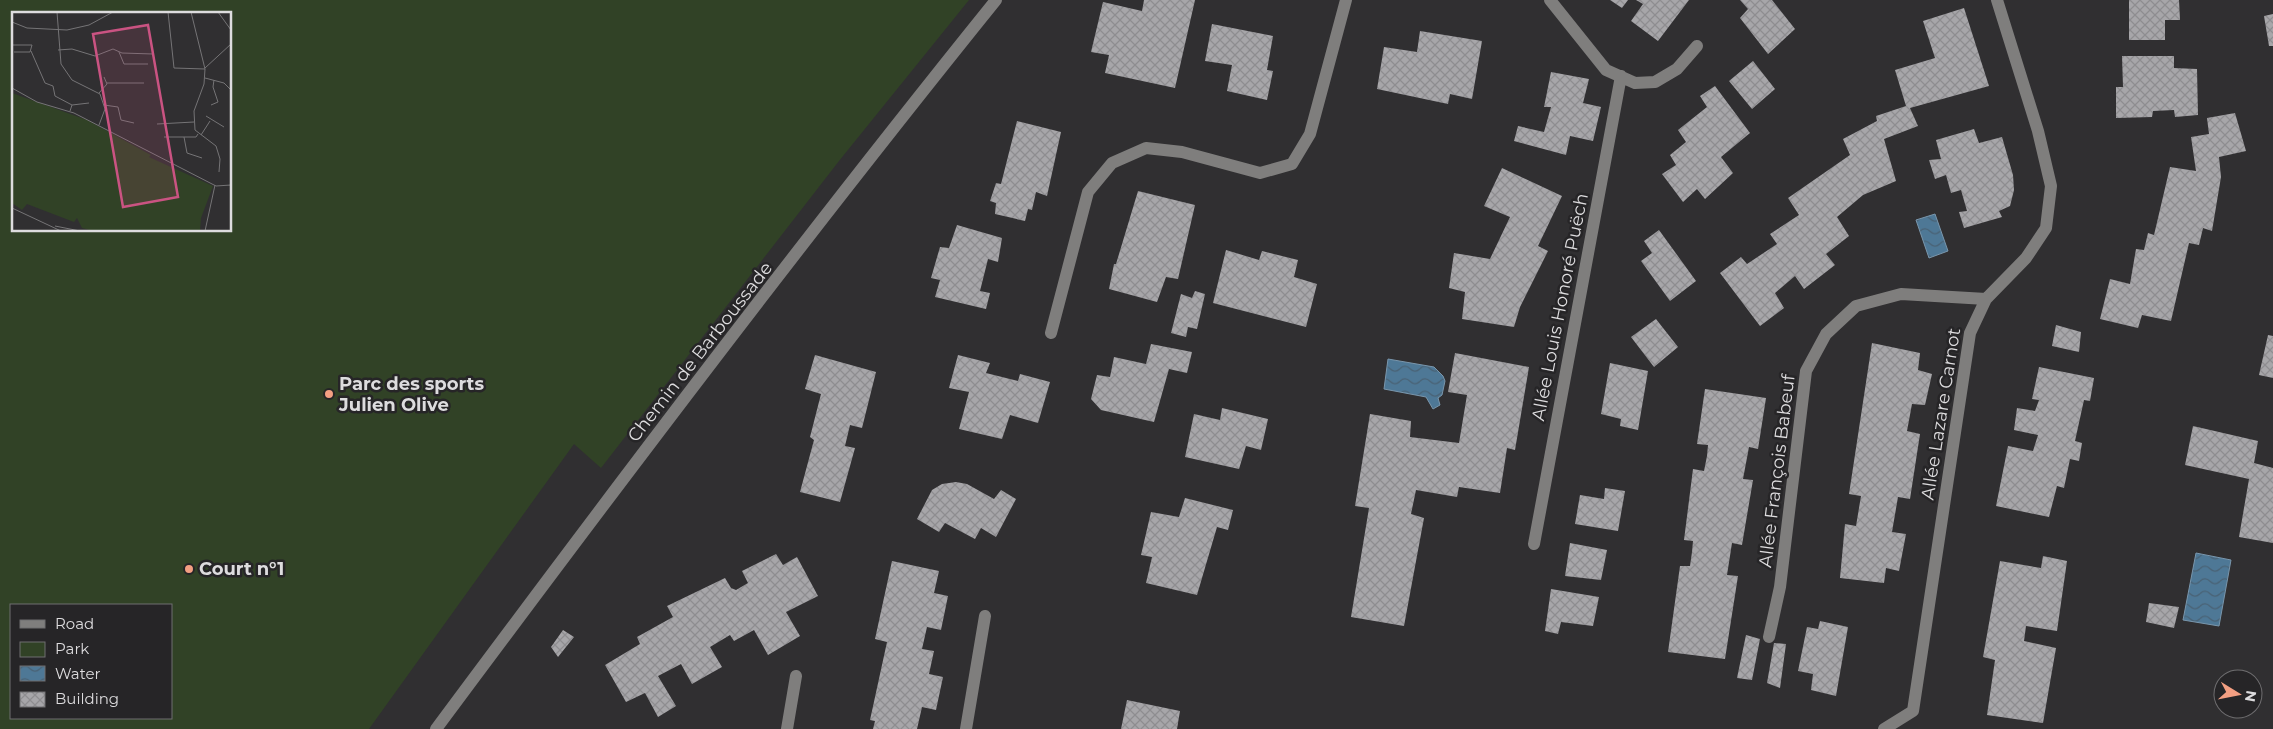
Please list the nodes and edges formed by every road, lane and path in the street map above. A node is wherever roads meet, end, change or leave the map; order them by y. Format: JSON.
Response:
{"nodes":[{"id":1,"x":996,"y":0,"type":"edge"},
{"id":2,"x":1346,"y":0,"type":"edge"},
{"id":3,"x":1550,"y":0,"type":"edge"},
{"id":4,"x":1997,"y":0,"type":"edge"},
{"id":5,"x":1698,"y":46,"type":"dead end"},
{"id":6,"x":1621,"y":76,"type":"junction"},
{"id":7,"x":1986,"y":299,"type":"junction"},
{"id":8,"x":1051,"y":333,"type":"dead end"},
{"id":9,"x":1534,"y":544,"type":"dead end"},
{"id":10,"x":985,"y":616,"type":"dead end"},
{"id":11,"x":1769,"y":638,"type":"dead end"},
{"id":12,"x":796,"y":676,"type":"dead end"},
{"id":13,"x":436,"y":729,"type":"edge"},
{"id":14,"x":787,"y":729,"type":"edge"},
{"id":15,"x":966,"y":729,"type":"edge"},
{"id":16,"x":1884,"y":729,"type":"edge"}],
"edges":[{"from":1,"to":13,"type":"street","name":"Chemin de Barboussade"},
{"from":2,"to":8,"type":"street"},
{"from":3,"to":6,"type":"street"},
{"from":4,"to":7,"type":"street","name":"Allée Lazare Carnot"},
{"from":5,"to":6,"type":"street"},
{"from":6,"to":9,"type":"street","name":"Allée Louis Honoré Puëch"},
{"from":7,"to":11,"type":"street","name":"Allée François Babeuf"},
{"from":7,"to":16,"type":"street","name":"Allée Lazare Carnot"},
{"from":10,"to":15,"type":"street"},
{"from":12,"to":14,"type":"street"}]}
